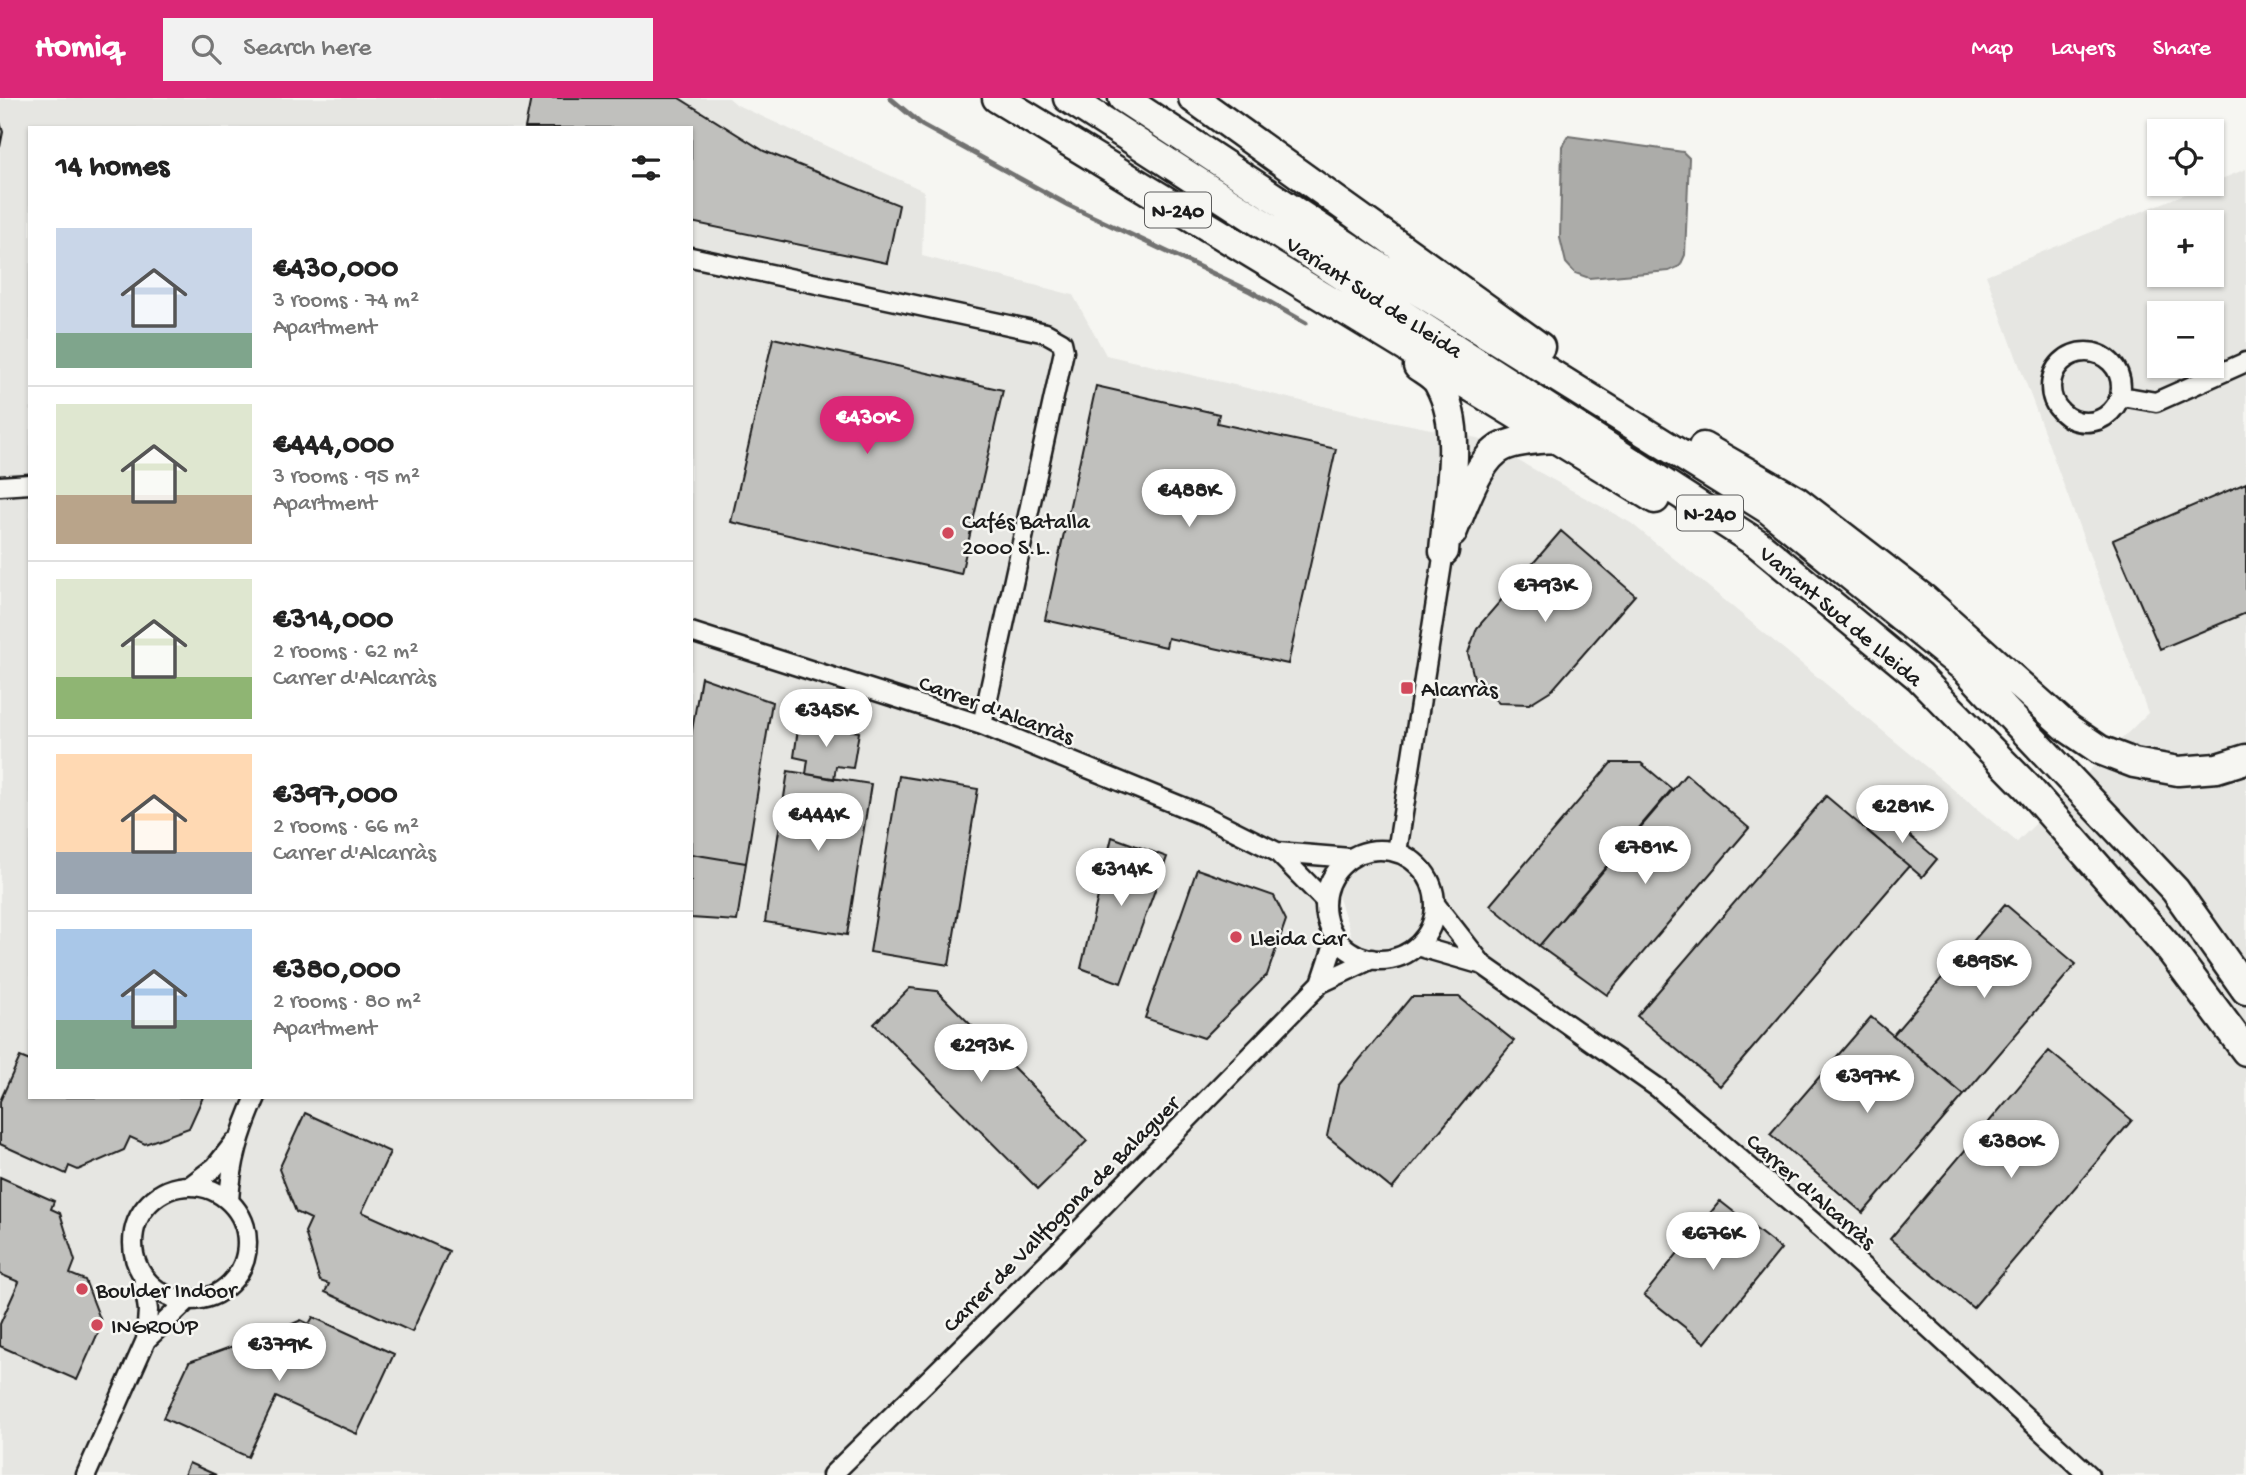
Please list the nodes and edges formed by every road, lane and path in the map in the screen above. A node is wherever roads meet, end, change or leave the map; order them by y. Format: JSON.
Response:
{"nodes":[{"id":1,"x":997,"y":98,"type":"edge"},
{"id":2,"x":1068,"y":98,"type":"edge"},
{"id":3,"x":1124,"y":98,"type":"edge"},
{"id":4,"x":1193,"y":98,"type":"edge"},
{"id":5,"x":693,"y":257,"type":"edge"},
{"id":6,"x":1361,"y":321,"type":"junction"},
{"id":7,"x":2246,"y":362,"type":"edge"},
{"id":8,"x":1592,"y":384,"type":"junction"},
{"id":9,"x":2121,"y":396,"type":"junction"},
{"id":10,"x":1554,"y":438,"type":"junction"},
{"id":11,"x":28,"y":484,"type":"edge"},
{"id":12,"x":0,"y":486,"type":"edge"},
{"id":13,"x":1768,"y":509,"type":"junction"},
{"id":14,"x":1444,"y":551,"type":"junction"},
{"id":15,"x":693,"y":633,"type":"edge"},
{"id":16,"x":1919,"y":677,"type":"junction"},
{"id":17,"x":982,"y":725,"type":"junction"},
{"id":18,"x":2246,"y":760,"type":"edge"},
{"id":19,"x":1277,"y":852,"type":"junction"},
{"id":20,"x":1397,"y":852,"type":"junction"},
{"id":21,"x":1350,"y":858,"type":"junction"},
{"id":22,"x":1325,"y":901,"type":"junction"},
{"id":23,"x":1436,"y":905,"type":"junction"},
{"id":24,"x":1336,"y":939,"type":"junction"},
{"id":25,"x":1417,"y":946,"type":"junction"},
{"id":26,"x":1372,"y":959,"type":"junction"},
{"id":27,"x":1483,"y":965,"type":"junction"},
{"id":28,"x":1321,"y":982,"type":"junction"},
{"id":29,"x":2246,"y":990,"type":"edge"},
{"id":30,"x":2246,"y":1051,"type":"edge"},
{"id":31,"x":255,"y":1099,"type":"edge"},
{"id":32,"x":238,"y":1137,"type":"junction"},
{"id":33,"x":190,"y":1186,"type":"junction"},
{"id":34,"x":229,"y":1201,"type":"junction"},
{"id":35,"x":143,"y":1276,"type":"junction"},
{"id":36,"x":188,"y":1300,"type":"junction"},
{"id":37,"x":146,"y":1340,"type":"junction"},
{"id":38,"x":86,"y":1475,"type":"edge"},
{"id":39,"x":832,"y":1475,"type":"edge"},
{"id":40,"x":2090,"y":1475,"type":"edge"}],
"edges":[{"from":1,"to":6,"type":"highway","number":"N-240"},
{"from":2,"to":16,"type":"highway","name":"Variant Sud de Lleida","number":"N-240"},
{"from":3,"to":13,"type":"highway","name":"Variant Sud de Lleida","number":"N-240"},
{"from":4,"to":8,"type":"highway","number":"N-240"},
{"from":5,"to":17,"type":"street"},
{"from":6,"to":10,"type":"highway","number":"N-240"},
{"from":6,"to":14,"type":"highway"},
{"from":7,"to":9,"type":"street"},
{"from":8,"to":13,"type":"highway","number":"N-240"},
{"from":8,"to":18,"type":"highway"},
{"from":9,"to":9,"type":"street"},
{"from":10,"to":14,"type":"highway"},
{"from":10,"to":16,"type":"highway","number":"N-240"},
{"from":11,"to":12,"type":"street"},
{"from":13,"to":29,"type":"highway","name":"Variant Sud de Lleida","number":"N-240"},
{"from":14,"to":20,"type":"street"},
{"from":15,"to":17,"type":"street","name":"Carrer d'Alcarràs"},
{"from":16,"to":30,"type":"highway","name":"Variant Sud de Lleida","number":"N-240"},
{"from":17,"to":19,"type":"street","name":"Carrer d'Alcarràs"},
{"from":19,"to":21,"type":"street","name":"Carrer d'Alcarràs"},
{"from":19,"to":22,"type":"street","name":"Carrer d'Alcarràs"},
{"from":20,"to":21,"type":"street"},
{"from":20,"to":23,"type":"street"},
{"from":21,"to":22,"type":"street"},
{"from":22,"to":24,"type":"street"},
{"from":23,"to":25,"type":"street"},
{"from":23,"to":27,"type":"street","name":"Carrer d'Alcarràs"},
{"from":24,"to":26,"type":"street"},
{"from":24,"to":28,"type":"street"},
{"from":25,"to":26,"type":"street"},
{"from":25,"to":27,"type":"street","name":"Carrer d'Alcarràs"},
{"from":26,"to":28,"type":"street"},
{"from":27,"to":40,"type":"street","name":"Carrer d'Alcarràs"},
{"from":28,"to":39,"type":"street","name":"Carrer de Vallfogona de Balaguer"},
{"from":31,"to":32,"type":"street"},
{"from":32,"to":33,"type":"street"},
{"from":32,"to":34,"type":"street"},
{"from":33,"to":34,"type":"street"},
{"from":33,"to":35,"type":"street"},
{"from":34,"to":36,"type":"street"},
{"from":35,"to":36,"type":"street"},
{"from":35,"to":37,"type":"street"},
{"from":36,"to":37,"type":"street"},
{"from":37,"to":38,"type":"street"}]}
